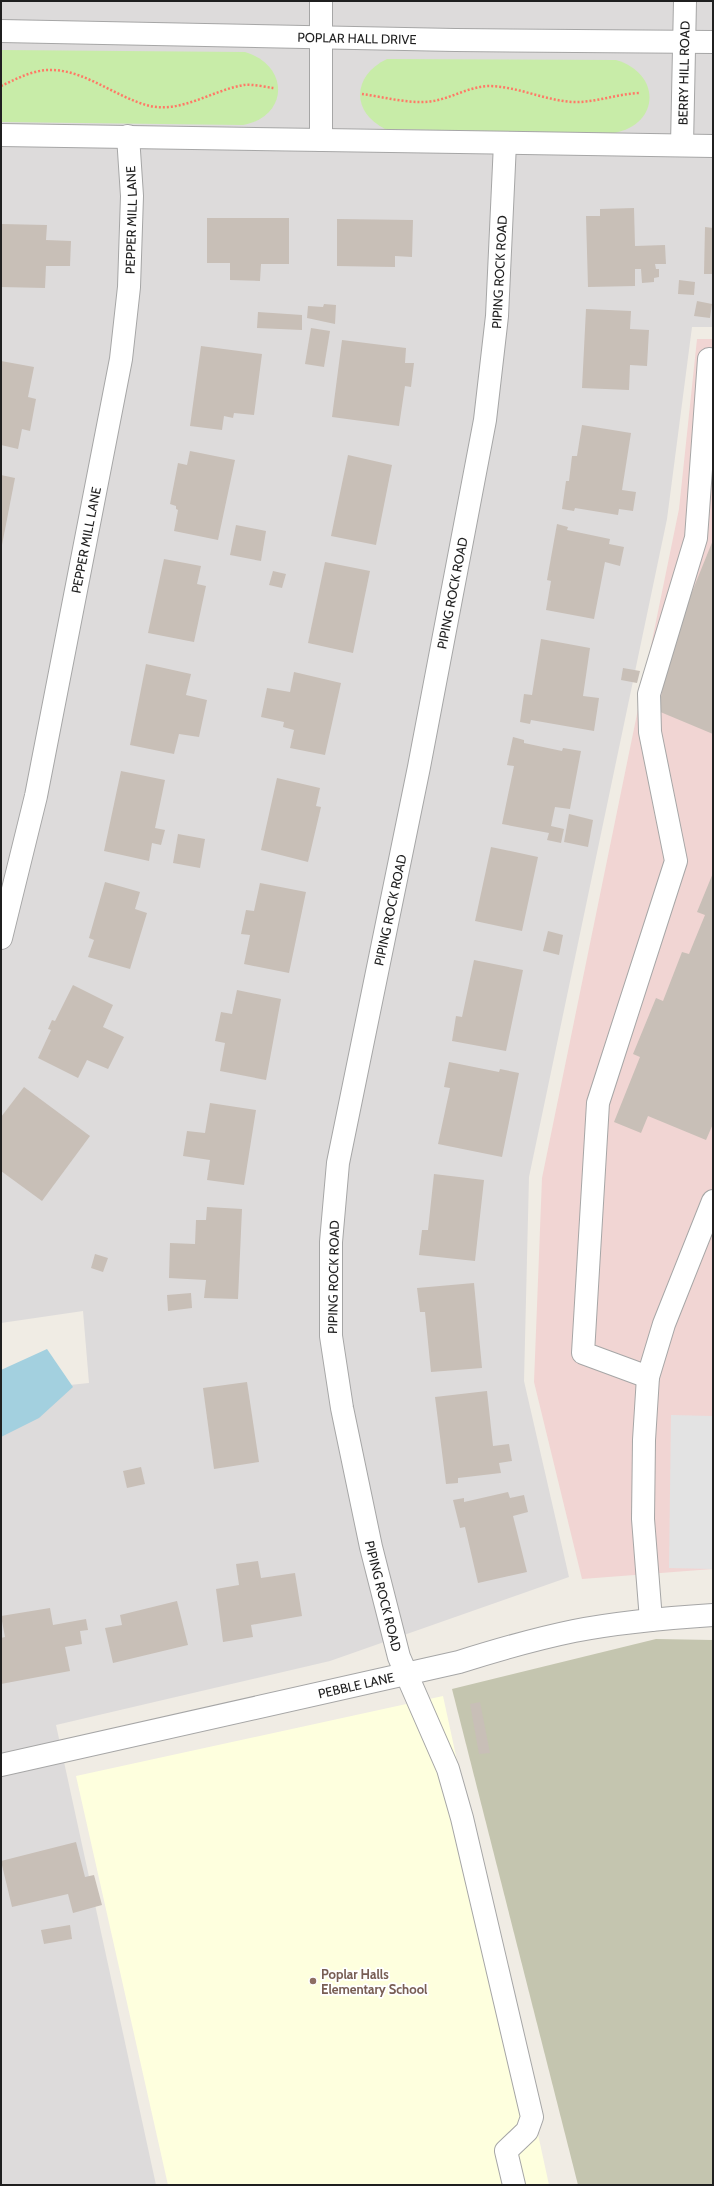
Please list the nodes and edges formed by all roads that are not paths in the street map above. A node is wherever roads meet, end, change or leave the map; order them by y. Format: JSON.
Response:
{"nodes":[{"id":1,"x":321,"y":1,"type":"edge"},
{"id":2,"x":685,"y":1,"type":"edge"},
{"id":3,"x":1,"y":31,"type":"edge"},
{"id":4,"x":320,"y":37,"type":"junction"},
{"id":5,"x":684,"y":42,"type":"junction"},
{"id":6,"x":713,"y":42,"type":"edge"},
{"id":7,"x":1,"y":135,"type":"edge"},
{"id":8,"x":128,"y":136,"type":"junction"},
{"id":9,"x":321,"y":140,"type":"junction"},
{"id":10,"x":505,"y":143,"type":"junction"},
{"id":11,"x":682,"y":145,"type":"junction"},
{"id":12,"x":713,"y":146,"type":"edge"},
{"id":13,"x":713,"y":360,"type":"edge"},
{"id":14,"x":1,"y":938,"type":"edge"},
{"id":15,"x":713,"y":1201,"type":"edge"},
{"id":16,"x":648,"y":1377,"type":"junction"},
{"id":17,"x":713,"y":1615,"type":"edge"},
{"id":18,"x":651,"y":1620,"type":"junction"},
{"id":19,"x":407,"y":1674,"type":"junction"},
{"id":20,"x":1,"y":1765,"type":"edge"},
{"id":21,"x":514,"y":2185,"type":"edge"}],
"edges":[{"from":1,"to":4,"type":"street"},
{"from":2,"to":5,"type":"street","name":"BERRY HILL ROAD"},
{"from":3,"to":4,"type":"street","name":"POPLAR HALL DRIVE"},
{"from":4,"to":5,"type":"street","name":"POPLAR HALL DRIVE"},
{"from":4,"to":9,"type":"street"},
{"from":5,"to":6,"type":"street","name":"POPLAR HALL DRIVE"},
{"from":5,"to":11,"type":"street","name":"BERRY HILL ROAD"},
{"from":7,"to":8,"type":"street"},
{"from":8,"to":9,"type":"street"},
{"from":8,"to":14,"type":"street","name":"PEPPER MILL LANE"},
{"from":9,"to":10,"type":"street"},
{"from":10,"to":11,"type":"street"},
{"from":10,"to":19,"type":"street","name":"PIPING ROCK ROAD"},
{"from":11,"to":12,"type":"street"},
{"from":13,"to":16,"type":"street"},
{"from":15,"to":16,"type":"street"},
{"from":16,"to":18,"type":"street"},
{"from":17,"to":18,"type":"street","name":"PEBBLE LANE"},
{"from":18,"to":19,"type":"street","name":"PEBBLE LANE"},
{"from":19,"to":20,"type":"street","name":"PEBBLE LANE"},
{"from":19,"to":21,"type":"street","name":"PIPING ROCK ROAD"}]}
